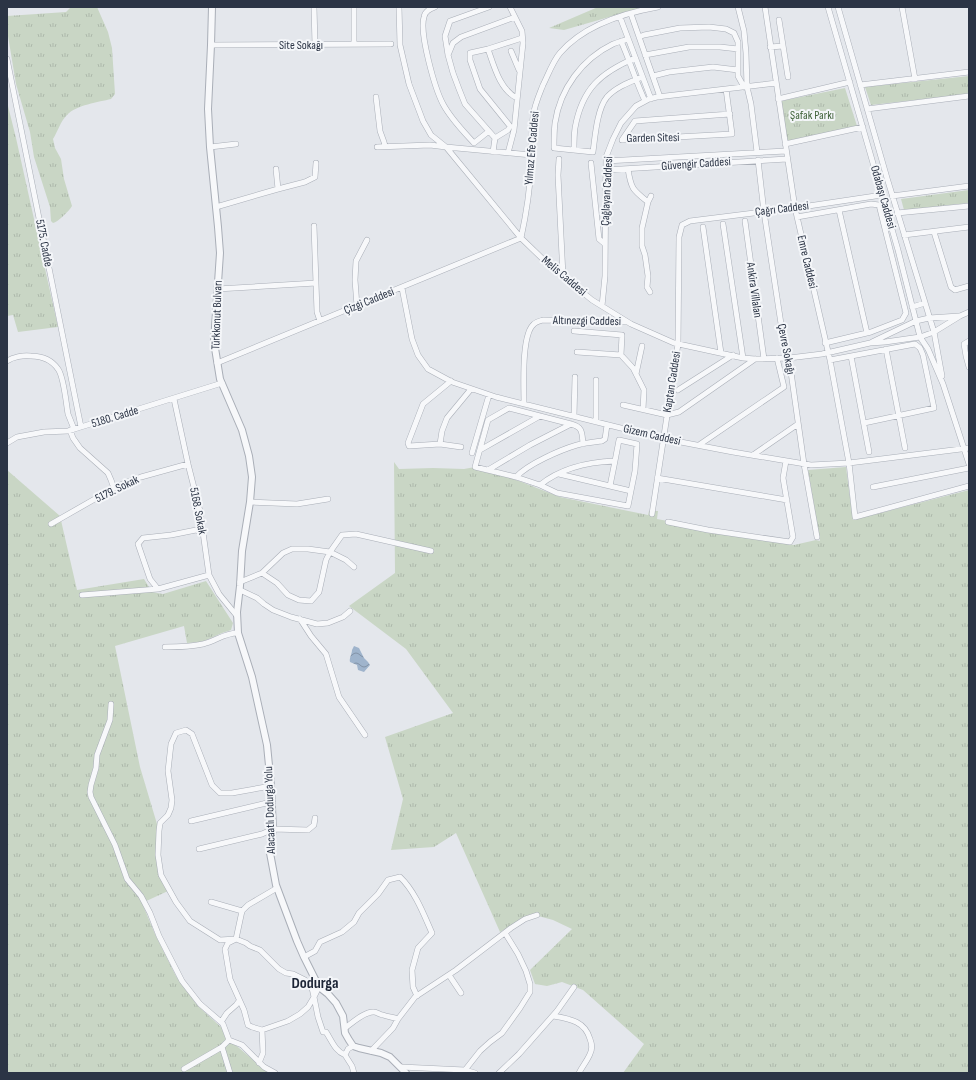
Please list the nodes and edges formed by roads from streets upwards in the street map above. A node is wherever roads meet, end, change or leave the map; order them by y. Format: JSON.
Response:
{"nodes":[{"id":1,"x":212,"y":7,"type":"edge"},
{"id":2,"x":314,"y":7,"type":"edge"},
{"id":3,"x":354,"y":7,"type":"edge"},
{"id":4,"x":398,"y":7,"type":"edge"},
{"id":5,"x":435,"y":7,"type":"edge"},
{"id":6,"x":489,"y":7,"type":"edge"},
{"id":7,"x":510,"y":7,"type":"edge"},
{"id":8,"x":658,"y":7,"type":"edge"},
{"id":9,"x":738,"y":7,"type":"edge"},
{"id":10,"x":765,"y":7,"type":"edge"},
{"id":11,"x":828,"y":7,"type":"edge"},
{"id":12,"x":838,"y":7,"type":"edge"},
{"id":13,"x":902,"y":7,"type":"edge"},
{"id":14,"x":631,"y":14,"type":"junction"},
{"id":15,"x":515,"y":17,"type":"junction"},
{"id":16,"x":620,"y":17,"type":"junction"},
{"id":17,"x":779,"y":20,"type":"dead end"},
{"id":18,"x":639,"y":37,"type":"junction"},
{"id":19,"x":522,"y":38,"type":"junction"},
{"id":20,"x":628,"y":39,"type":"junction"},
{"id":21,"x":622,"y":41,"type":"junction"},
{"id":22,"x":354,"y":44,"type":"junction"},
{"id":23,"x":391,"y":44,"type":"dead end"},
{"id":24,"x":211,"y":45,"type":"junction"},
{"id":25,"x":315,"y":45,"type":"junction"},
{"id":26,"x":783,"y":46,"type":"junction"},
{"id":27,"x":770,"y":47,"type":"junction"},
{"id":28,"x":488,"y":49,"type":"junction"},
{"id":29,"x":738,"y":49,"type":"junction"},
{"id":30,"x":511,"y":51,"type":"dead end"},
{"id":31,"x":448,"y":55,"type":"junction"},
{"id":32,"x":645,"y":55,"type":"junction"},
{"id":33,"x":635,"y":58,"type":"junction"},
{"id":34,"x":7,"y":59,"type":"edge"},
{"id":35,"x":630,"y":61,"type":"junction"},
{"id":36,"x":738,"y":70,"type":"junction"},
{"id":37,"x":520,"y":71,"type":"junction"},
{"id":38,"x":969,"y":72,"type":"edge"},
{"id":39,"x":653,"y":76,"type":"junction"},
{"id":40,"x":642,"y":77,"type":"junction"},
{"id":41,"x":788,"y":78,"type":"dead end"},
{"id":42,"x":915,"y":79,"type":"junction"},
{"id":43,"x":635,"y":80,"type":"junction"},
{"id":44,"x":850,"y":82,"type":"junction"},
{"id":45,"x":776,"y":83,"type":"junction"},
{"id":46,"x":860,"y":85,"type":"junction"},
{"id":47,"x":746,"y":87,"type":"junction"},
{"id":48,"x":726,"y":89,"type":"junction"},
{"id":49,"x":969,"y":96,"type":"edge"},
{"id":50,"x":376,"y":97,"type":"dead end"},
{"id":51,"x":660,"y":97,"type":"junction"},
{"id":52,"x":517,"y":98,"type":"junction"},
{"id":53,"x":651,"y":99,"type":"junction"},
{"id":54,"x":778,"y":99,"type":"junction"},
{"id":55,"x":645,"y":101,"type":"junction"},
{"id":56,"x":867,"y":109,"type":"junction"},
{"id":57,"x":730,"y":114,"type":"junction"},
{"id":58,"x":863,"y":128,"type":"junction"},
{"id":59,"x":489,"y":131,"type":"junction"},
{"id":60,"x":495,"y":138,"type":"junction"},
{"id":61,"x":236,"y":144,"type":"dead end"},
{"id":62,"x":785,"y":144,"type":"junction"},
{"id":63,"x":385,"y":146,"type":"junction"},
{"id":64,"x":377,"y":147,"type":"dead end"},
{"id":65,"x":446,"y":147,"type":"junction"},
{"id":66,"x":210,"y":148,"type":"junction"},
{"id":67,"x":574,"y":150,"type":"junction"},
{"id":68,"x":786,"y":151,"type":"junction"},
{"id":69,"x":493,"y":152,"type":"junction"},
{"id":70,"x":757,"y":152,"type":"junction"},
{"id":71,"x":508,"y":153,"type":"junction"},
{"id":72,"x":531,"y":155,"type":"junction"},
{"id":73,"x":787,"y":158,"type":"junction"},
{"id":74,"x":559,"y":159,"type":"dead end"},
{"id":75,"x":606,"y":160,"type":"junction"},
{"id":76,"x":758,"y":160,"type":"junction"},
{"id":77,"x":316,"y":163,"type":"dead end"},
{"id":78,"x":591,"y":163,"type":"dead end"},
{"id":79,"x":276,"y":169,"type":"dead end"},
{"id":80,"x":628,"y":169,"type":"junction"},
{"id":81,"x":606,"y":170,"type":"junction"},
{"id":82,"x":969,"y":186,"type":"edge"},
{"id":83,"x":278,"y":189,"type":"junction"},
{"id":84,"x":882,"y":195,"type":"junction"},
{"id":85,"x":651,"y":196,"type":"dead end"},
{"id":86,"x":892,"y":196,"type":"junction"},
{"id":87,"x":648,"y":202,"type":"junction"},
{"id":88,"x":969,"y":206,"type":"edge"},
{"id":89,"x":216,"y":207,"type":"junction"},
{"id":90,"x":795,"y":208,"type":"junction"},
{"id":91,"x":839,"y":210,"type":"junction"},
{"id":92,"x":764,"y":212,"type":"junction"},
{"id":93,"x":897,"y":213,"type":"junction"},
{"id":94,"x":797,"y":217,"type":"junction"},
{"id":95,"x":745,"y":221,"type":"dead end"},
{"id":96,"x":724,"y":224,"type":"dead end"},
{"id":97,"x":682,"y":225,"type":"joint"},
{"id":98,"x":314,"y":226,"type":"dead end"},
{"id":99,"x":703,"y":227,"type":"dead end"},
{"id":100,"x":969,"y":227,"type":"edge"},
{"id":101,"x":934,"y":232,"type":"junction"},
{"id":102,"x":904,"y":235,"type":"junction"},
{"id":103,"x":521,"y":238,"type":"junction"},
{"id":104,"x":367,"y":240,"type":"dead end"},
{"id":105,"x":605,"y":244,"type":"junction"},
{"id":106,"x":563,"y":276,"type":"junction"},
{"id":107,"x":316,"y":283,"type":"junction"},
{"id":108,"x":969,"y":286,"type":"edge"},
{"id":109,"x":402,"y":288,"type":"junction"},
{"id":110,"x":217,"y":290,"type":"junction"},
{"id":111,"x":650,"y":292,"type":"dead end"},
{"id":112,"x":925,"y":303,"type":"junction"},
{"id":113,"x":357,"y":306,"type":"junction"},
{"id":114,"x":602,"y":306,"type":"junction"},
{"id":115,"x":912,"y":307,"type":"junction"},
{"id":116,"x":969,"y":312,"type":"edge"},
{"id":117,"x":960,"y":316,"type":"junction"},
{"id":118,"x":929,"y":318,"type":"junction"},
{"id":119,"x":320,"y":321,"type":"junction"},
{"id":120,"x":916,"y":321,"type":"junction"},
{"id":121,"x":628,"y":322,"type":"junction"},
{"id":122,"x":574,"y":332,"type":"dead end"},
{"id":123,"x":934,"y":332,"type":"junction"},
{"id":124,"x":867,"y":333,"type":"junction"},
{"id":125,"x":920,"y":336,"type":"junction"},
{"id":126,"x":969,"y":341,"type":"edge"},
{"id":127,"x":825,"y":343,"type":"junction"},
{"id":128,"x":870,"y":343,"type":"junction"},
{"id":129,"x":678,"y":344,"type":"junction"},
{"id":130,"x":642,"y":346,"type":"dead end"},
{"id":131,"x":886,"y":349,"type":"junction"},
{"id":132,"x":577,"y":352,"type":"dead end"},
{"id":133,"x":721,"y":353,"type":"junction"},
{"id":134,"x":828,"y":353,"type":"junction"},
{"id":135,"x":621,"y":355,"type":"junction"},
{"id":136,"x":732,"y":355,"type":"junction"},
{"id":137,"x":851,"y":356,"type":"junction"},
{"id":138,"x":743,"y":358,"type":"junction"},
{"id":139,"x":777,"y":358,"type":"junction"},
{"id":140,"x":789,"y":358,"type":"junction"},
{"id":141,"x":755,"y":359,"type":"junction"},
{"id":142,"x":764,"y":359,"type":"junction"},
{"id":143,"x":830,"y":360,"type":"junction"},
{"id":144,"x":7,"y":362,"type":"edge"},
{"id":145,"x":217,"y":364,"type":"junction"},
{"id":146,"x":969,"y":368,"type":"edge"},
{"id":147,"x":636,"y":374,"type":"junction"},
{"id":148,"x":575,"y":377,"type":"dead end"},
{"id":149,"x":596,"y":380,"type":"dead end"},
{"id":150,"x":451,"y":382,"type":"junction"},
{"id":151,"x":222,"y":383,"type":"junction"},
{"id":152,"x":943,"y":384,"type":"junction"},
{"id":153,"x":471,"y":389,"type":"junction"},
{"id":154,"x":678,"y":390,"type":"dead end"},
{"id":155,"x":489,"y":395,"type":"junction"},
{"id":156,"x":174,"y":399,"type":"junction"},
{"id":157,"x":524,"y":404,"type":"junction"},
{"id":158,"x":623,"y":404,"type":"dead end"},
{"id":159,"x":642,"y":409,"type":"junction"},
{"id":160,"x":667,"y":415,"type":"junction"},
{"id":161,"x":898,"y":415,"type":"junction"},
{"id":162,"x":540,"y":416,"type":"junction"},
{"id":163,"x":574,"y":416,"type":"junction"},
{"id":164,"x":596,"y":422,"type":"junction"},
{"id":165,"x":864,"y":422,"type":"junction"},
{"id":166,"x":571,"y":424,"type":"junction"},
{"id":167,"x":798,"y":424,"type":"junction"},
{"id":168,"x":607,"y":425,"type":"junction"},
{"id":169,"x":81,"y":427,"type":"junction"},
{"id":170,"x":72,"y":430,"type":"junction"},
{"id":171,"x":663,"y":438,"type":"junction"},
{"id":172,"x":7,"y":443,"type":"edge"},
{"id":173,"x":440,"y":444,"type":"junction"},
{"id":174,"x":583,"y":444,"type":"junction"},
{"id":175,"x":699,"y":445,"type":"junction"},
{"id":176,"x":461,"y":447,"type":"dead end"},
{"id":177,"x":905,"y":448,"type":"dead end"},
{"id":178,"x":967,"y":448,"type":"edge"},
{"id":179,"x":480,"y":450,"type":"junction"},
{"id":180,"x":869,"y":452,"type":"dead end"},
{"id":181,"x":472,"y":453,"type":"dead end"},
{"id":182,"x":753,"y":455,"type":"junction"},
{"id":183,"x":615,"y":461,"type":"junction"},
{"id":184,"x":786,"y":461,"type":"junction"},
{"id":185,"x":849,"y":463,"type":"junction"},
{"id":186,"x":188,"y":464,"type":"junction"},
{"id":187,"x":804,"y":464,"type":"junction"},
{"id":188,"x":969,"y":464,"type":"edge"},
{"id":189,"x":969,"y":468,"type":"edge"},
{"id":190,"x":488,"y":470,"type":"junction"},
{"id":191,"x":559,"y":474,"type":"junction"},
{"id":192,"x":516,"y":477,"type":"junction"},
{"id":193,"x":657,"y":478,"type":"junction"},
{"id":194,"x":540,"y":485,"type":"junction"},
{"id":195,"x":610,"y":486,"type":"junction"},
{"id":196,"x":969,"y":486,"type":"edge"},
{"id":197,"x":873,"y":487,"type":"dead end"},
{"id":198,"x":114,"y":488,"type":"junction"},
{"id":199,"x":631,"y":491,"type":"junction"},
{"id":200,"x":328,"y":499,"type":"dead end"},
{"id":201,"x":787,"y":500,"type":"junction"},
{"id":202,"x":250,"y":502,"type":"junction"},
{"id":203,"x":652,"y":514,"type":"dead end"},
{"id":204,"x":668,"y":522,"type":"dead end"},
{"id":205,"x":51,"y":524,"type":"dead end"},
{"id":206,"x":203,"y":532,"type":"junction"},
{"id":207,"x":817,"y":537,"type":"dead end"},
{"id":208,"x":431,"y":551,"type":"dead end"},
{"id":209,"x":330,"y":552,"type":"junction"},
{"id":210,"x":354,"y":567,"type":"dead end"},
{"id":211,"x":262,"y":573,"type":"junction"},
{"id":212,"x":209,"y":575,"type":"junction"},
{"id":213,"x":240,"y":582,"type":"junction"},
{"id":214,"x":158,"y":589,"type":"junction"},
{"id":215,"x":240,"y":590,"type":"junction"},
{"id":216,"x":82,"y":595,"type":"dead end"},
{"id":217,"x":350,"y":611,"type":"dead end"},
{"id":218,"x":237,"y":616,"type":"junction"},
{"id":219,"x":300,"y":619,"type":"junction"},
{"id":220,"x":238,"y":633,"type":"junction"},
{"id":221,"x":165,"y":647,"type":"dead end"},
{"id":222,"x":111,"y":704,"type":"dead end"},
{"id":223,"x":365,"y":735,"type":"dead end"},
{"id":224,"x":271,"y":786,"type":"junction"},
{"id":225,"x":271,"y":802,"type":"junction"},
{"id":226,"x":315,"y":818,"type":"dead end"},
{"id":227,"x":191,"y":821,"type":"dead end"},
{"id":228,"x":273,"y":829,"type":"junction"},
{"id":229,"x":199,"y":849,"type":"dead end"},
{"id":230,"x":277,"y":888,"type":"junction"},
{"id":231,"x":212,"y":902,"type":"dead end"},
{"id":232,"x":242,"y":910,"type":"junction"},
{"id":233,"x":537,"y":915,"type":"dead end"},
{"id":234,"x":504,"y":933,"type":"junction"},
{"id":235,"x":236,"y":939,"type":"junction"},
{"id":236,"x":304,"y":957,"type":"junction"},
{"id":237,"x":449,"y":975,"type":"junction"},
{"id":238,"x":320,"y":987,"type":"junction"},
{"id":239,"x":574,"y":987,"type":"dead end"},
{"id":240,"x":461,"y":993,"type":"dead end"},
{"id":241,"x":417,"y":996,"type":"junction"},
{"id":242,"x":314,"y":997,"type":"junction"},
{"id":243,"x":240,"y":1001,"type":"junction"},
{"id":244,"x":553,"y":1016,"type":"junction"},
{"id":245,"x":398,"y":1019,"type":"junction"},
{"id":246,"x":221,"y":1022,"type":"junction"},
{"id":247,"x":345,"y":1028,"type":"junction"},
{"id":248,"x":262,"y":1030,"type":"junction"},
{"id":249,"x":229,"y":1040,"type":"junction"},
{"id":250,"x":353,"y":1046,"type":"junction"},
{"id":251,"x":222,"y":1047,"type":"junction"},
{"id":252,"x":371,"y":1051,"type":"junction"},
{"id":253,"x":345,"y":1055,"type":"junction"},
{"id":254,"x":259,"y":1063,"type":"junction"},
{"id":255,"x":401,"y":1067,"type":"junction"},
{"id":256,"x":184,"y":1069,"type":"dead end"},
{"id":257,"x":465,"y":1070,"type":"junction"},
{"id":258,"x":230,"y":1073,"type":"edge"},
{"id":259,"x":275,"y":1073,"type":"edge"},
{"id":260,"x":354,"y":1073,"type":"edge"},
{"id":261,"x":406,"y":1073,"type":"edge"},
{"id":262,"x":475,"y":1073,"type":"edge"},
{"id":263,"x":498,"y":1073,"type":"edge"},
{"id":264,"x":579,"y":1073,"type":"edge"}],
"edges":[{"from":1,"to":24,"type":"street","name":"Türkkonut Bulvarı"},
{"from":2,"to":25,"type":"street"},
{"from":3,"to":22,"type":"street"},
{"from":4,"to":65,"type":"street","name":"Melis Caddesi"},
{"from":5,"to":59,"type":"street"},
{"from":6,"to":31,"type":"street"},
{"from":7,"to":15,"type":"street"},
{"from":8,"to":14,"type":"street","name":"Yılmaz Efe Caddesi"},
{"from":9,"to":47,"type":"street"},
{"from":10,"to":27,"type":"street","name":"Emre Caddesi"},
{"from":11,"to":44,"type":"street","name":"Odabaşı Caddesi"},
{"from":12,"to":46,"type":"street","name":"Odabaşı Caddesi"},
{"from":13,"to":42,"type":"street"},
{"from":14,"to":16,"type":"street","name":"Yılmaz Efe Caddesi"},
{"from":14,"to":18,"type":"street"},
{"from":15,"to":19,"type":"street"},
{"from":15,"to":31,"type":"street"},
{"from":16,"to":20,"type":"street"},
{"from":16,"to":72,"type":"street","name":"Yılmaz Efe Caddesi"},
{"from":17,"to":26,"type":"street"},
{"from":18,"to":29,"type":"street"},
{"from":18,"to":32,"type":"street"},
{"from":19,"to":28,"type":"street"},
{"from":19,"to":37,"type":"street"},
{"from":20,"to":21,"type":"street"},
{"from":20,"to":33,"type":"street"},
{"from":21,"to":35,"type":"street"},
{"from":21,"to":67,"type":"street"},
{"from":22,"to":23,"type":"street","name":"Site Sokağı"},
{"from":22,"to":25,"type":"street","name":"Site Sokağı"},
{"from":24,"to":25,"type":"street","name":"Site Sokağı"},
{"from":24,"to":66,"type":"street","name":"Türkkonut Bulvarı"},
{"from":26,"to":27,"type":"street"},
{"from":26,"to":41,"type":"street"},
{"from":27,"to":45,"type":"street","name":"Emre Caddesi"},
{"from":28,"to":52,"type":"street"},
{"from":28,"to":60,"type":"street"},
{"from":29,"to":32,"type":"street"},
{"from":29,"to":36,"type":"street"},
{"from":30,"to":37,"type":"street"},
{"from":31,"to":59,"type":"street"},
{"from":32,"to":39,"type":"street"},
{"from":33,"to":35,"type":"street"},
{"from":33,"to":40,"type":"street"},
{"from":34,"to":169,"type":"street","name":"5175. Cadde"},
{"from":35,"to":43,"type":"street"},
{"from":35,"to":67,"type":"street"},
{"from":36,"to":39,"type":"street"},
{"from":36,"to":47,"type":"street"},
{"from":37,"to":52,"type":"street"},
{"from":38,"to":42,"type":"street"},
{"from":39,"to":51,"type":"street"},
{"from":40,"to":43,"type":"street"},
{"from":40,"to":53,"type":"street"},
{"from":42,"to":46,"type":"street"},
{"from":43,"to":55,"type":"street"},
{"from":43,"to":67,"type":"street"},
{"from":44,"to":54,"type":"street"},
{"from":44,"to":58,"type":"street","name":"Odabaşı Caddesi"},
{"from":45,"to":47,"type":"street","name":"Çağlayan Caddesi"},
{"from":45,"to":54,"type":"street","name":"Emre Caddesi"},
{"from":46,"to":56,"type":"street","name":"Odabaşı Caddesi"},
{"from":47,"to":48,"type":"street","name":"Çağlayan Caddesi"},
{"from":47,"to":70,"type":"street"},
{"from":48,"to":51,"type":"street","name":"Çağlayan Caddesi"},
{"from":48,"to":57,"type":"street","name":"Garden Sitesi"},
{"from":49,"to":56,"type":"street"},
{"from":50,"to":63,"type":"street"},
{"from":51,"to":53,"type":"street","name":"Çağlayan Caddesi"},
{"from":52,"to":71,"type":"street"},
{"from":53,"to":55,"type":"street","name":"Çağlayan Caddesi"},
{"from":54,"to":62,"type":"street","name":"Emre Caddesi"},
{"from":55,"to":75,"type":"street","name":"Çağlayan Caddesi"},
{"from":56,"to":86,"type":"street","name":"Odabaşı Caddesi"},
{"from":57,"to":57,"type":"street","name":"Garden Sitesi"},
{"from":58,"to":62,"type":"street"},
{"from":58,"to":84,"type":"street","name":"Odabaşı Caddesi"},
{"from":59,"to":60,"type":"street"},
{"from":60,"to":69,"type":"street"},
{"from":61,"to":66,"type":"street"},
{"from":62,"to":68,"type":"street","name":"Emre Caddesi"},
{"from":63,"to":64,"type":"street"},
{"from":63,"to":65,"type":"street"},
{"from":65,"to":69,"type":"street"},
{"from":65,"to":103,"type":"street","name":"Melis Caddesi"},
{"from":66,"to":89,"type":"street","name":"Türkkonut Bulvarı"},
{"from":68,"to":70,"type":"street","name":"Güvengir Caddesi"},
{"from":68,"to":73,"type":"street","name":"Emre Caddesi"},
{"from":69,"to":71,"type":"street"},
{"from":70,"to":75,"type":"street","name":"Güvengir Caddesi"},
{"from":71,"to":72,"type":"street"},
{"from":72,"to":103,"type":"street","name":"Yılmaz Efe Caddesi"},
{"from":73,"to":76,"type":"street","name":"Güvengir Caddesi"},
{"from":73,"to":90,"type":"street","name":"Emre Caddesi"},
{"from":74,"to":106,"type":"street"},
{"from":75,"to":81,"type":"street","name":"Çağlayan Caddesi"},
{"from":76,"to":80,"type":"street","name":"Güvengir Caddesi"},
{"from":76,"to":92,"type":"street","name":"Çevre Sokağı"},
{"from":77,"to":83,"type":"street"},
{"from":78,"to":105,"type":"street"},
{"from":79,"to":83,"type":"street"},
{"from":80,"to":81,"type":"street","name":"Güvengir Caddesi"},
{"from":80,"to":87,"type":"street"},
{"from":81,"to":105,"type":"street","name":"Çağlayan Caddesi"},
{"from":82,"to":86,"type":"street"},
{"from":83,"to":89,"type":"street"},
{"from":84,"to":90,"type":"street","name":"Çağrı Caddesi"},
{"from":84,"to":115,"type":"street","name":"Odabaşı Caddesi"},
{"from":85,"to":87,"type":"street"},
{"from":86,"to":93,"type":"street","name":"Odabaşı Caddesi"},
{"from":87,"to":111,"type":"street"},
{"from":88,"to":93,"type":"street"},
{"from":89,"to":110,"type":"street","name":"Türkkonut Bulvarı"},
{"from":90,"to":92,"type":"street","name":"Çağrı Caddesi"},
{"from":90,"to":94,"type":"street","name":"Emre Caddesi"},
{"from":91,"to":94,"type":"street"},
{"from":91,"to":124,"type":"street"},
{"from":91,"to":124,"type":"street"},
{"from":92,"to":97,"type":"street","name":"Çağrı Caddesi"},
{"from":92,"to":140,"type":"street","name":"Çevre Sokağı"},
{"from":93,"to":102,"type":"street","name":"Odabaşı Caddesi"},
{"from":94,"to":127,"type":"street","name":"Emre Caddesi"},
{"from":95,"to":142,"type":"street","name":"Ankira Villalan"},
{"from":96,"to":138,"type":"street","name":"Ankira Villalan"},
{"from":97,"to":129,"type":"street","name":"Kaptan Caddesi"},
{"from":98,"to":107,"type":"street"},
{"from":99,"to":133,"type":"street"},
{"from":100,"to":101,"type":"street"},
{"from":101,"to":102,"type":"street"},
{"from":101,"to":108,"type":"street"},
{"from":102,"to":112,"type":"street","name":"Odabaşı Caddesi"},
{"from":103,"to":106,"type":"street","name":"Melis Caddesi"},
{"from":103,"to":109,"type":"street","name":"Çizgi Caddesi"},
{"from":104,"to":113,"type":"street"},
{"from":105,"to":114,"type":"street","name":"Çağlayan Caddesi"},
{"from":106,"to":114,"type":"street","name":"Melis Caddesi"},
{"from":107,"to":110,"type":"street"},
{"from":107,"to":119,"type":"street"},
{"from":109,"to":113,"type":"street","name":"Çizgi Caddesi"},
{"from":109,"to":150,"type":"street","name":"Gizem Caddesi"},
{"from":110,"to":145,"type":"street","name":"Türkkonut Bulvarı"},
{"from":112,"to":115,"type":"street"},
{"from":112,"to":118,"type":"street","name":"Odabaşı Caddesi"},
{"from":113,"to":119,"type":"street","name":"Çizgi Caddesi"},
{"from":114,"to":121,"type":"street","name":"Melis Caddesi"},
{"from":115,"to":120,"type":"street","name":"Odabaşı Caddesi"},
{"from":116,"to":117,"type":"street"},
{"from":117,"to":118,"type":"street","name":"Melis Caddesi"},
{"from":117,"to":123,"type":"street","name":"Melis Caddesi"},
{"from":118,"to":120,"type":"street","name":"Melis Caddesi"},
{"from":118,"to":123,"type":"street","name":"Odabaşı Caddesi"},
{"from":119,"to":145,"type":"street","name":"Çizgi Caddesi"},
{"from":120,"to":125,"type":"street","name":"Odabaşı Caddesi"},
{"from":120,"to":128,"type":"street","name":"Melis Caddesi"},
{"from":121,"to":129,"type":"street","name":"Melis Caddesi"},
{"from":121,"to":157,"type":"street","name":"Altınezgi Caddesi"},
{"from":122,"to":135,"type":"street"},
{"from":123,"to":125,"type":"street","name":"Melis Caddesi"},
{"from":123,"to":152,"type":"street","name":"Odabaşı Caddesi"},
{"from":124,"to":127,"type":"street"},
{"from":125,"to":128,"type":"street","name":"Melis Caddesi"},
{"from":125,"to":152,"type":"street","name":"Odabaşı Caddesi"},
{"from":126,"to":146,"type":"street"},
{"from":127,"to":134,"type":"street","name":"Emre Caddesi"},
{"from":128,"to":134,"type":"street","name":"Melis Caddesi"},
{"from":129,"to":133,"type":"street","name":"Melis Caddesi"},
{"from":129,"to":160,"type":"street","name":"Kaptan Caddesi"},
{"from":130,"to":147,"type":"street"},
{"from":131,"to":137,"type":"street"},
{"from":131,"to":161,"type":"street"},
{"from":131,"to":161,"type":"street"},
{"from":132,"to":135,"type":"street"},
{"from":133,"to":136,"type":"street","name":"Melis Caddesi"},
{"from":134,"to":140,"type":"street","name":"Melis Caddesi"},
{"from":134,"to":143,"type":"street","name":"Emre Caddesi"},
{"from":135,"to":147,"type":"street"},
{"from":136,"to":138,"type":"street","name":"Melis Caddesi"},
{"from":136,"to":154,"type":"street"},
{"from":137,"to":143,"type":"street"},
{"from":137,"to":165,"type":"street"},
{"from":138,"to":141,"type":"street","name":"Melis Caddesi"},
{"from":139,"to":140,"type":"street","name":"Melis Caddesi"},
{"from":139,"to":142,"type":"street","name":"Melis Caddesi"},
{"from":139,"to":175,"type":"street"},
{"from":140,"to":167,"type":"street","name":"Çevre Sokağı"},
{"from":141,"to":142,"type":"street","name":"Melis Caddesi"},
{"from":141,"to":160,"type":"street"},
{"from":143,"to":185,"type":"street","name":"Emre Caddesi"},
{"from":144,"to":170,"type":"street"},
{"from":145,"to":151,"type":"street","name":"Türkkonut Bulvarı"},
{"from":147,"to":159,"type":"street"},
{"from":148,"to":163,"type":"street"},
{"from":149,"to":164,"type":"street"},
{"from":150,"to":153,"type":"street","name":"Gizem Caddesi"},
{"from":150,"to":173,"type":"street"},
{"from":151,"to":156,"type":"street","name":"5180. Cadde"},
{"from":151,"to":202,"type":"street","name":"Türkkonut Bulvarı"},
{"from":152,"to":178,"type":"street","name":"Odabaşı Caddesi"},
{"from":153,"to":155,"type":"street","name":"Gizem Caddesi"},
{"from":153,"to":173,"type":"street"},
{"from":155,"to":157,"type":"street","name":"Gizem Caddesi"},
{"from":155,"to":181,"type":"street"},
{"from":156,"to":169,"type":"street","name":"5180. Cadde"},
{"from":156,"to":186,"type":"street","name":"5168. Sokak"},
{"from":157,"to":163,"type":"street","name":"Gizem Caddesi"},
{"from":158,"to":159,"type":"street"},
{"from":159,"to":160,"type":"street"},
{"from":160,"to":171,"type":"street","name":"Kaptan Caddesi"},
{"from":161,"to":165,"type":"street"},
{"from":161,"to":177,"type":"street"},
{"from":162,"to":166,"type":"street"},
{"from":162,"to":179,"type":"street"},
{"from":162,"to":179,"type":"street"},
{"from":163,"to":164,"type":"street","name":"Gizem Caddesi"},
{"from":164,"to":168,"type":"street","name":"Gizem Caddesi"},
{"from":165,"to":180,"type":"street"},
{"from":166,"to":174,"type":"street"},
{"from":166,"to":190,"type":"street"},
{"from":167,"to":182,"type":"street"},
{"from":167,"to":187,"type":"street","name":"Çevre Sokağı"},
{"from":168,"to":171,"type":"street","name":"Gizem Caddesi"},
{"from":168,"to":174,"type":"street"},
{"from":169,"to":170,"type":"street","name":"5180. Cadde"},
{"from":170,"to":172,"type":"street","name":"5180. Cadde"},
{"from":170,"to":198,"type":"street"},
{"from":171,"to":175,"type":"street","name":"Gizem Caddesi"},
{"from":171,"to":193,"type":"street","name":"Kaptan Caddesi"},
{"from":173,"to":176,"type":"street"},
{"from":174,"to":192,"type":"street"},
{"from":175,"to":182,"type":"street","name":"Gizem Caddesi"},
{"from":178,"to":185,"type":"street","name":"Gizem Caddesi"},
{"from":178,"to":188,"type":"street","name":"Odabaşı Caddesi"},
{"from":179,"to":190,"type":"street"},
{"from":182,"to":184,"type":"street","name":"Gizem Caddesi"},
{"from":183,"to":191,"type":"street"},
{"from":183,"to":195,"type":"street"},
{"from":183,"to":199,"type":"street"},
{"from":184,"to":187,"type":"street","name":"Gizem Caddesi"},
{"from":184,"to":201,"type":"street"},
{"from":185,"to":187,"type":"street","name":"Gizem Caddesi"},
{"from":185,"to":196,"type":"street","name":"Emre Caddesi"},
{"from":186,"to":198,"type":"street","name":"5179. Sokak"},
{"from":186,"to":206,"type":"street","name":"5168. Sokak"},
{"from":187,"to":207,"type":"street","name":"Çevre Sokağı"},
{"from":189,"to":197,"type":"street"},
{"from":190,"to":192,"type":"street"},
{"from":191,"to":194,"type":"street"},
{"from":191,"to":195,"type":"street"},
{"from":192,"to":194,"type":"street"},
{"from":193,"to":201,"type":"street"},
{"from":193,"to":203,"type":"street","name":"Kaptan Caddesi"},
{"from":194,"to":199,"type":"street"},
{"from":195,"to":199,"type":"street"},
{"from":198,"to":205,"type":"street","name":"5179. Sokak"},
{"from":200,"to":202,"type":"street"},
{"from":201,"to":204,"type":"street"},
{"from":202,"to":213,"type":"street","name":"Türkkonut Bulvarı"},
{"from":206,"to":212,"type":"street","name":"5168. Sokak"},
{"from":206,"to":214,"type":"street"},
{"from":208,"to":209,"type":"street"},
{"from":209,"to":210,"type":"street"},
{"from":209,"to":211,"type":"street"},
{"from":209,"to":211,"type":"street"},
{"from":211,"to":213,"type":"street"},
{"from":212,"to":214,"type":"street"},
{"from":212,"to":218,"type":"street","name":"5168. Sokak"},
{"from":213,"to":215,"type":"street","name":"Türkkonut Bulvarı"},
{"from":214,"to":216,"type":"street"},
{"from":215,"to":218,"type":"street","name":"Türkkonut Bulvarı"},
{"from":215,"to":219,"type":"street"},
{"from":217,"to":219,"type":"street"},
{"from":218,"to":220,"type":"street","name":"Alacaatlı Dodurga Yolu"},
{"from":219,"to":223,"type":"street"},
{"from":220,"to":221,"type":"street"},
{"from":220,"to":224,"type":"street","name":"Alacaatlı Dodurga Yolu"},
{"from":222,"to":246,"type":"street"},
{"from":224,"to":225,"type":"street","name":"Alacaatlı Dodurga Yolu"},
{"from":224,"to":235,"type":"street"},
{"from":225,"to":227,"type":"street"},
{"from":225,"to":228,"type":"street","name":"Alacaatlı Dodurga Yolu"},
{"from":226,"to":228,"type":"street"},
{"from":228,"to":229,"type":"street"},
{"from":228,"to":230,"type":"street","name":"Alacaatlı Dodurga Yolu"},
{"from":230,"to":232,"type":"street"},
{"from":230,"to":236,"type":"street","name":"Alacaatlı Dodurga Yolu"},
{"from":231,"to":232,"type":"street"},
{"from":232,"to":235,"type":"street"},
{"from":233,"to":234,"type":"street"},
{"from":234,"to":237,"type":"street"},
{"from":234,"to":257,"type":"street"},
{"from":235,"to":242,"type":"street"},
{"from":235,"to":243,"type":"street"},
{"from":236,"to":238,"type":"street","name":"Alacaatlı Dodurga Yolu"},
{"from":236,"to":241,"type":"street"},
{"from":237,"to":240,"type":"street"},
{"from":237,"to":241,"type":"street"},
{"from":238,"to":242,"type":"street"},
{"from":238,"to":247,"type":"street","name":"Alacaatlı Dodurga Yolu"},
{"from":239,"to":244,"type":"street"},
{"from":241,"to":245,"type":"street"},
{"from":242,"to":248,"type":"street"},
{"from":242,"to":253,"type":"street"},
{"from":243,"to":246,"type":"street"},
{"from":243,"to":248,"type":"street"},
{"from":244,"to":263,"type":"street"},
{"from":244,"to":264,"type":"street"},
{"from":245,"to":247,"type":"street"},
{"from":245,"to":252,"type":"street"},
{"from":246,"to":249,"type":"street"},
{"from":247,"to":250,"type":"street","name":"Alacaatlı Dodurga Yolu"},
{"from":248,"to":254,"type":"street"},
{"from":249,"to":251,"type":"street"},
{"from":249,"to":254,"type":"street"},
{"from":250,"to":252,"type":"street"},
{"from":250,"to":253,"type":"street"},
{"from":251,"to":256,"type":"street"},
{"from":251,"to":258,"type":"street"},
{"from":252,"to":255,"type":"street"},
{"from":253,"to":260,"type":"street"},
{"from":254,"to":259,"type":"street"},
{"from":255,"to":257,"type":"street"},
{"from":255,"to":261,"type":"street"},
{"from":257,"to":262,"type":"street"}]}
